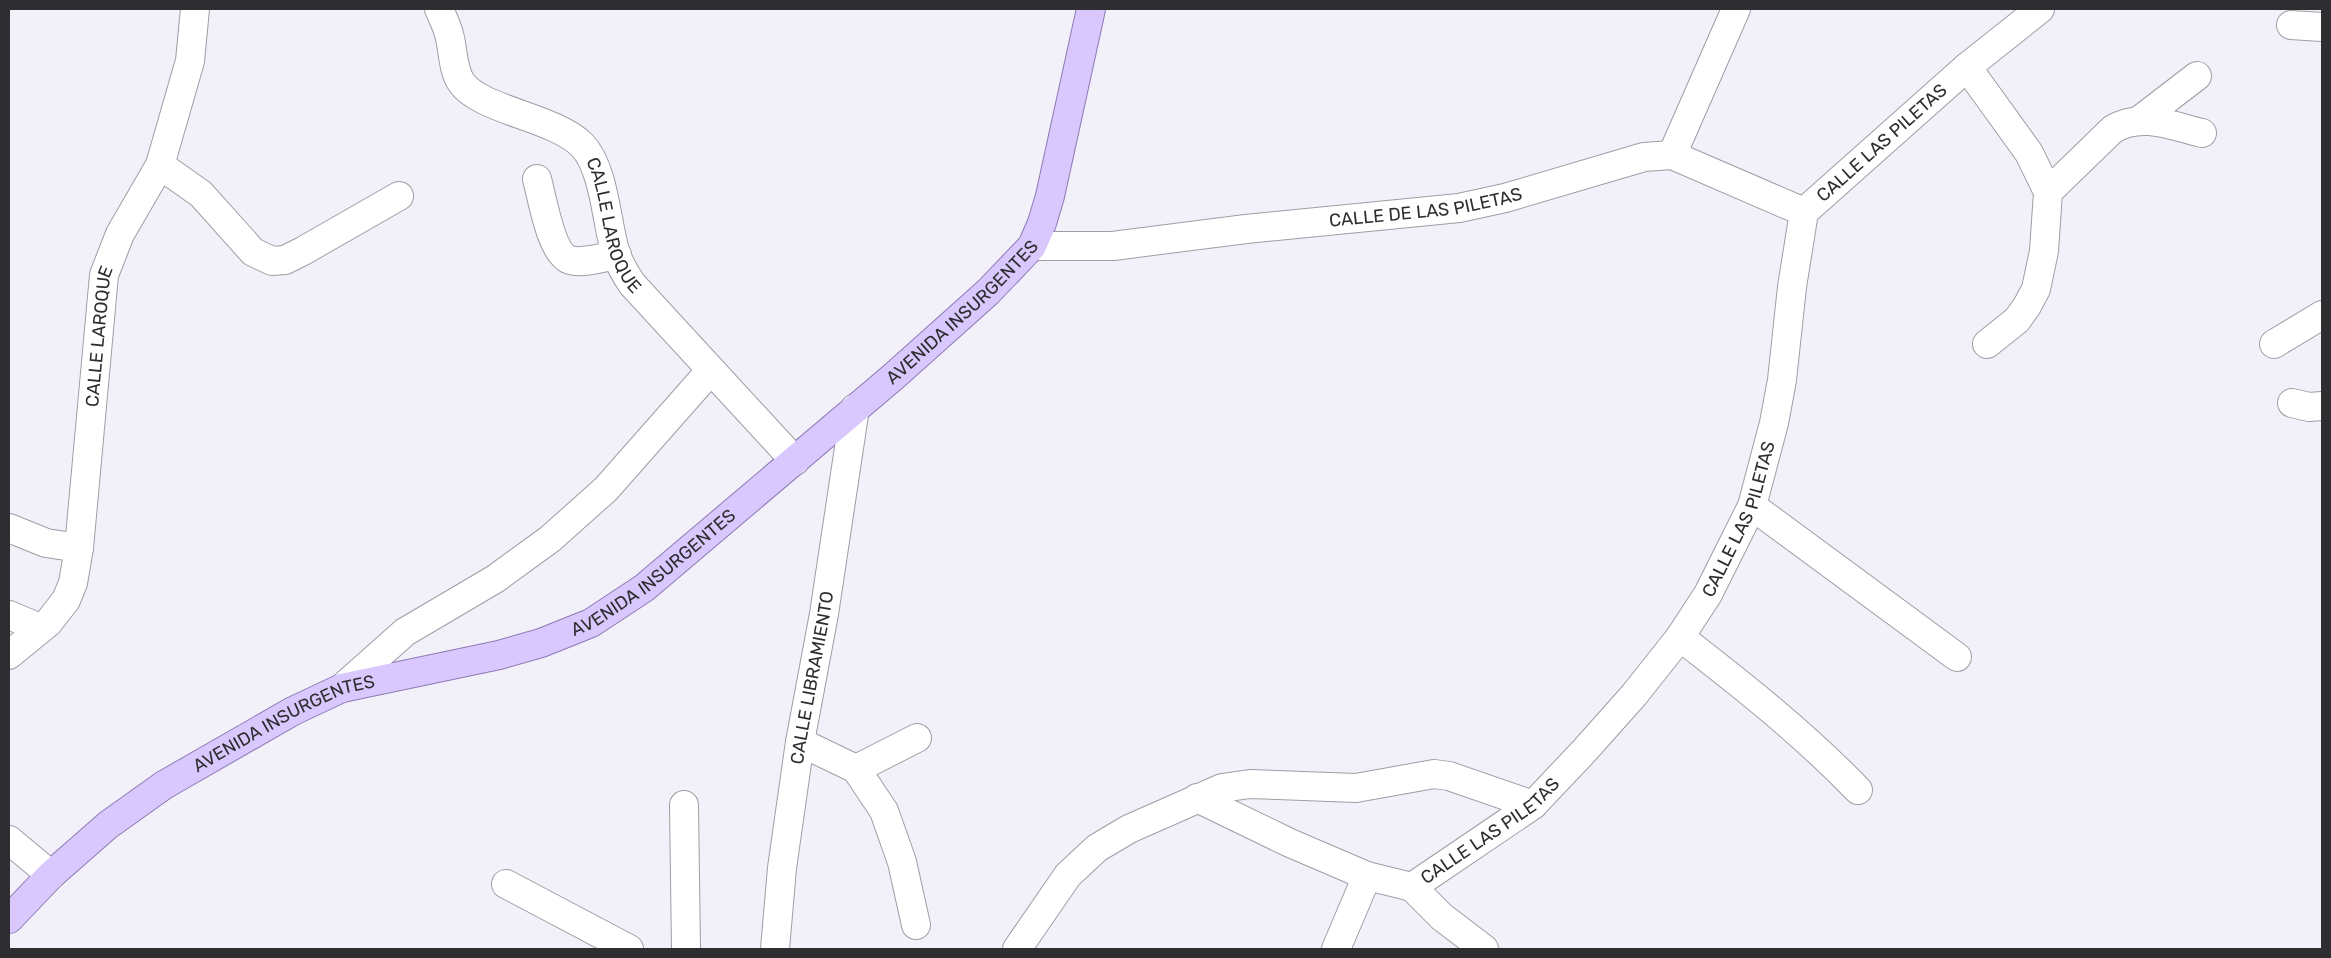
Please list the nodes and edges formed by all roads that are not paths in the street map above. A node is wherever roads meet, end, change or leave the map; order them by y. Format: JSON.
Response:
{"nodes":[{"id":1,"x":195,"y":9,"type":"edge"},
{"id":2,"x":439,"y":9,"type":"edge"},
{"id":3,"x":1091,"y":9,"type":"edge"},
{"id":4,"x":1736,"y":9,"type":"edge"},
{"id":5,"x":2040,"y":9,"type":"edge"},
{"id":6,"x":2291,"y":26,"type":"dead end"},
{"id":7,"x":2322,"y":27,"type":"edge"},
{"id":8,"x":1967,"y":67,"type":"junction"},
{"id":9,"x":2198,"y":76,"type":"dead end"},
{"id":10,"x":2141,"y":119,"type":"junction"},
{"id":11,"x":2202,"y":134,"type":"dead end"},
{"id":12,"x":1672,"y":156,"type":"junction"},
{"id":13,"x":160,"y":165,"type":"junction"},
{"id":14,"x":537,"y":179,"type":"dead end"},
{"id":15,"x":2048,"y":192,"type":"junction"},
{"id":16,"x":399,"y":196,"type":"dead end"},
{"id":17,"x":1804,"y":212,"type":"junction"},
{"id":18,"x":1032,"y":246,"type":"junction"},
{"id":19,"x":617,"y":255,"type":"junction"},
{"id":20,"x":2322,"y":316,"type":"edge"},
{"id":21,"x":1987,"y":344,"type":"dead end"},
{"id":22,"x":2274,"y":344,"type":"dead end"},
{"id":23,"x":711,"y":370,"type":"junction"},
{"id":24,"x":2292,"y":403,"type":"dead end"},
{"id":25,"x":2322,"y":406,"type":"edge"},
{"id":26,"x":854,"y":408,"type":"junction"},
{"id":27,"x":795,"y":461,"type":"junction"},
{"id":28,"x":1752,"y":506,"type":"junction"},
{"id":29,"x":9,"y":528,"type":"edge"},
{"id":30,"x":79,"y":548,"type":"junction"},
{"id":31,"x":9,"y":615,"type":"edge"},
{"id":32,"x":40,"y":628,"type":"junction"},
{"id":33,"x":1680,"y":636,"type":"junction"},
{"id":34,"x":9,"y":655,"type":"edge"},
{"id":35,"x":1958,"y":656,"type":"dead end"},
{"id":36,"x":342,"y":688,"type":"junction"},
{"id":37,"x":917,"y":738,"type":"dead end"},
{"id":38,"x":800,"y":742,"type":"junction"},
{"id":39,"x":856,"y":769,"type":"junction"},
{"id":40,"x":1858,"y":790,"type":"dead end"},
{"id":41,"x":1197,"y":798,"type":"junction"},
{"id":42,"x":684,"y":805,"type":"dead end"},
{"id":43,"x":1533,"y":805,"type":"junction"},
{"id":44,"x":9,"y":840,"type":"edge"},
{"id":45,"x":51,"y":875,"type":"junction"},
{"id":46,"x":1367,"y":876,"type":"junction"},
{"id":47,"x":506,"y":884,"type":"dead end"},
{"id":48,"x":1412,"y":887,"type":"junction"},
{"id":49,"x":9,"y":919,"type":"edge"},
{"id":50,"x":916,"y":925,"type":"dead end"},
{"id":51,"x":629,"y":949,"type":"edge"},
{"id":52,"x":686,"y":949,"type":"edge"},
{"id":53,"x":775,"y":949,"type":"edge"},
{"id":54,"x":1017,"y":949,"type":"edge"},
{"id":55,"x":1336,"y":949,"type":"edge"},
{"id":56,"x":1484,"y":949,"type":"edge"}],
"edges":[{"from":1,"to":13,"type":"street","name":"CALLE LAROQUE"},
{"from":2,"to":19,"type":"street","name":"CALLE LAROQUE"},
{"from":3,"to":18,"type":"main road","name":"AVENIDA INSURGENTES"},
{"from":4,"to":12,"type":"street"},
{"from":5,"to":8,"type":"street","name":"CALLE LAS PILETAS"},
{"from":6,"to":7,"type":"street"},
{"from":8,"to":15,"type":"street"},
{"from":8,"to":17,"type":"street","name":"CALLE LAS PILETAS"},
{"from":9,"to":10,"type":"street"},
{"from":10,"to":11,"type":"street"},
{"from":10,"to":15,"type":"street"},
{"from":12,"to":17,"type":"street","name":"CALLE DE LAS PILETAS"},
{"from":12,"to":18,"type":"street","name":"CALLE DE LAS PILETAS"},
{"from":13,"to":16,"type":"street"},
{"from":13,"to":30,"type":"street","name":"CALLE LAROQUE"},
{"from":14,"to":19,"type":"street"},
{"from":15,"to":21,"type":"street"},
{"from":17,"to":28,"type":"street","name":"CALLE LAS PILETAS"},
{"from":18,"to":26,"type":"main road","name":"AVENIDA INSURGENTES"},
{"from":19,"to":23,"type":"street","name":"CALLE LAROQUE"},
{"from":20,"to":22,"type":"street"},
{"from":23,"to":27,"type":"street","name":"CALLE LAROQUE"},
{"from":23,"to":36,"type":"street"},
{"from":24,"to":25,"type":"street"},
{"from":26,"to":27,"type":"main road","name":"AVENIDA INSURGENTES"},
{"from":26,"to":38,"type":"street","name":"CALLE LIBRAMIENTO"},
{"from":27,"to":36,"type":"main road","name":"AVENIDA INSURGENTES"},
{"from":28,"to":33,"type":"street","name":"CALLE LAS PILETAS"},
{"from":28,"to":35,"type":"street"},
{"from":29,"to":30,"type":"street"},
{"from":30,"to":32,"type":"street","name":"CALLE LAROQUE"},
{"from":31,"to":32,"type":"street"},
{"from":32,"to":34,"type":"street","name":"CALLE LAROQUE"},
{"from":33,"to":40,"type":"street"},
{"from":33,"to":43,"type":"street","name":"CALLE LAS PILETAS"},
{"from":36,"to":45,"type":"main road","name":"AVENIDA INSURGENTES"},
{"from":37,"to":39,"type":"street"},
{"from":38,"to":39,"type":"street"},
{"from":38,"to":53,"type":"street","name":"CALLE LIBRAMIENTO"},
{"from":39,"to":50,"type":"street"},
{"from":41,"to":43,"type":"street"},
{"from":41,"to":46,"type":"street","name":"CALLE LAS PILETAS"},
{"from":41,"to":54,"type":"street"},
{"from":42,"to":52,"type":"street"},
{"from":43,"to":48,"type":"street","name":"CALLE LAS PILETAS"},
{"from":44,"to":45,"type":"street"},
{"from":45,"to":49,"type":"main road","name":"AVENIDA INSURGENTES"},
{"from":46,"to":48,"type":"street","name":"CALLE LAS PILETAS"},
{"from":46,"to":55,"type":"street"},
{"from":47,"to":51,"type":"street"},
{"from":48,"to":56,"type":"street"}]}
